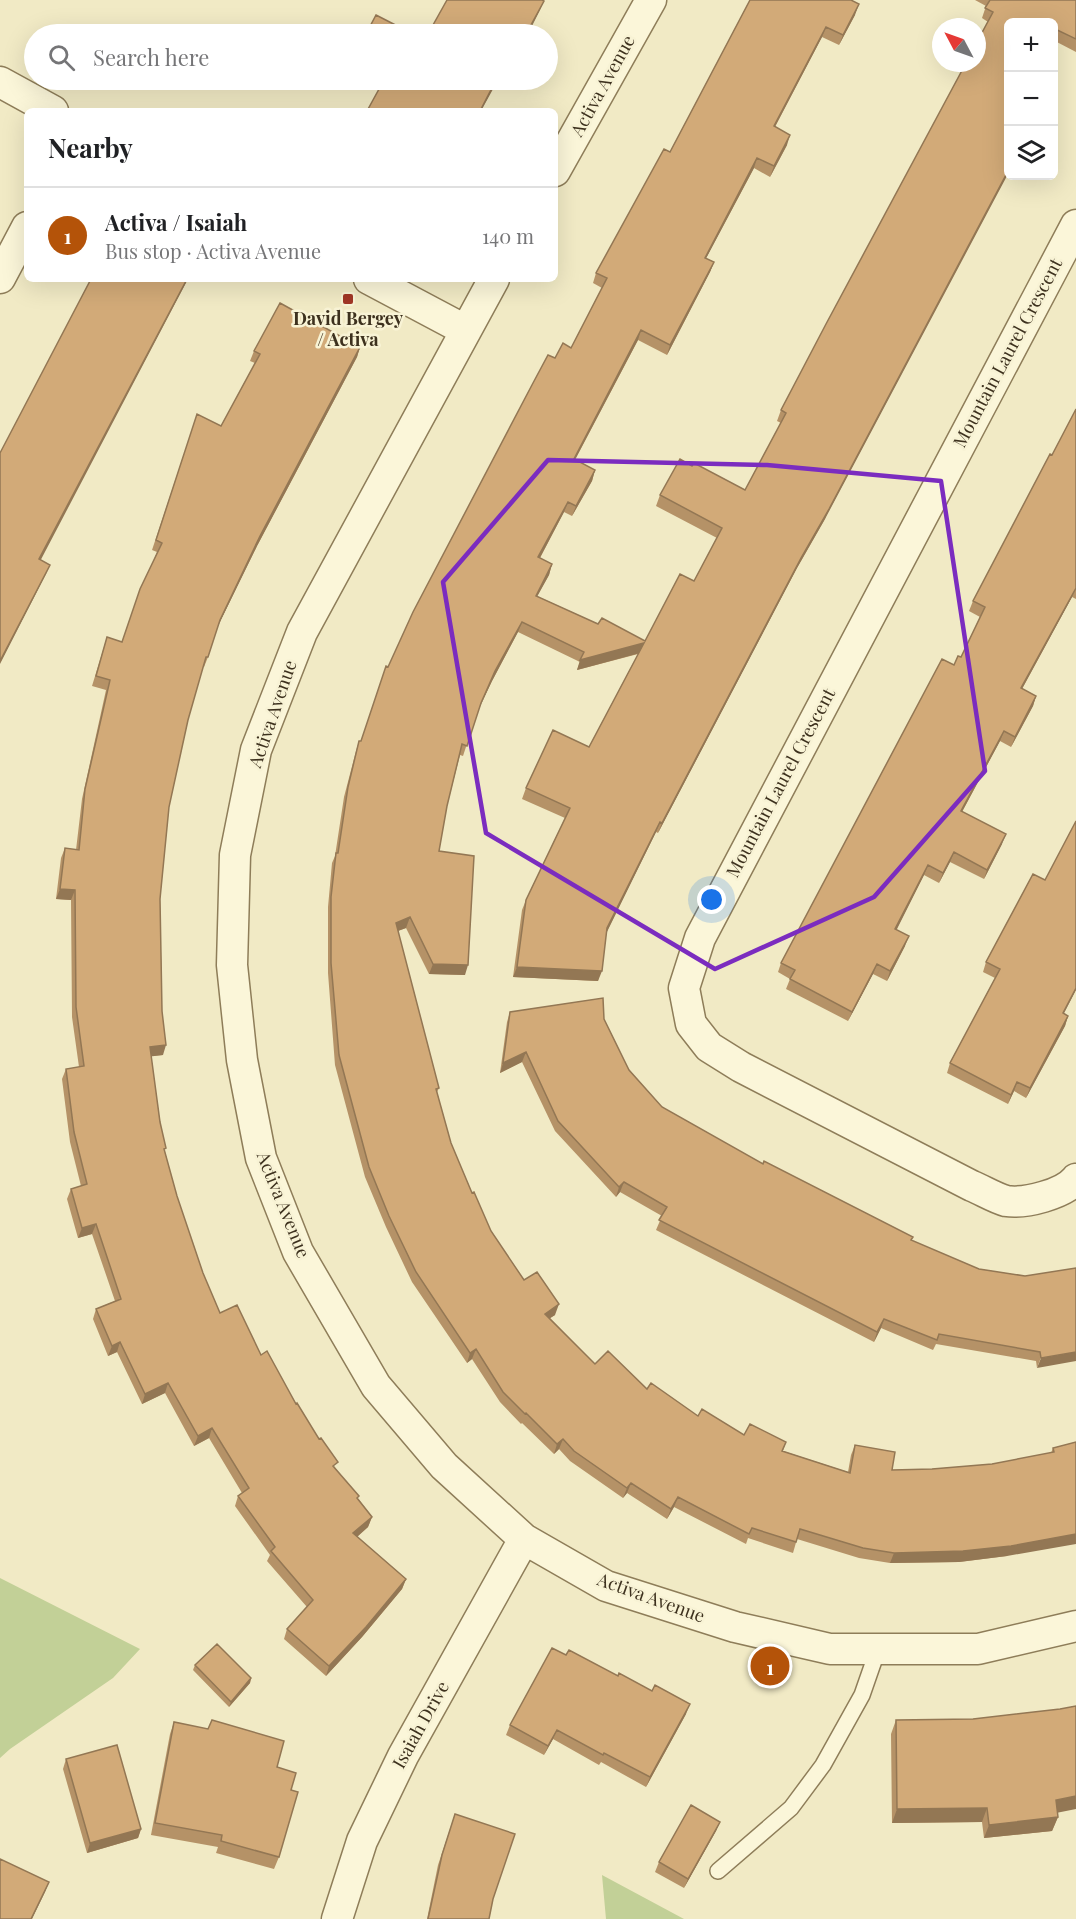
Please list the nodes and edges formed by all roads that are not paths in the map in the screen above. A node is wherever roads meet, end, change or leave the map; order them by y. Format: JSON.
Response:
{"nodes":[{"id":1,"x":651,"y":0,"type":"edge"},
{"id":2,"x":0,"y":82,"type":"edge"},
{"id":3,"x":48,"y":108,"type":"edge"},
{"id":4,"x":558,"y":166,"type":"edge"},
{"id":5,"x":1076,"y":225,"type":"edge"},
{"id":6,"x":24,"y":233,"type":"edge"},
{"id":7,"x":0,"y":278,"type":"edge"},
{"id":8,"x":375,"y":282,"type":"edge"},
{"id":9,"x":492,"y":282,"type":"edge"},
{"id":10,"x":465,"y":330,"type":"junction"},
{"id":11,"x":1076,"y":1179,"type":"edge"},
{"id":12,"x":524,"y":1539,"type":"junction"},
{"id":13,"x":1076,"y":1626,"type":"edge"},
{"id":14,"x":878,"y":1649,"type":"junction"},
{"id":15,"x":718,"y":1871,"type":"dead end"},
{"id":16,"x":337,"y":1919,"type":"edge"}],
"edges":[{"from":1,"to":4,"type":"street","name":"Activa Avenue"},
{"from":2,"to":3,"type":"street"},
{"from":5,"to":11,"type":"street","name":"Mountain Laurel Crescent"},
{"from":6,"to":7,"type":"street"},
{"from":8,"to":10,"type":"street"},
{"from":9,"to":10,"type":"street","name":"Activa Avenue"},
{"from":10,"to":12,"type":"street","name":"Activa Avenue"},
{"from":12,"to":14,"type":"street","name":"Activa Avenue"},
{"from":12,"to":16,"type":"street","name":"Isaiah Drive"},
{"from":13,"to":14,"type":"street","name":"Activa Avenue"},
{"from":14,"to":15,"type":"lane"}]}
